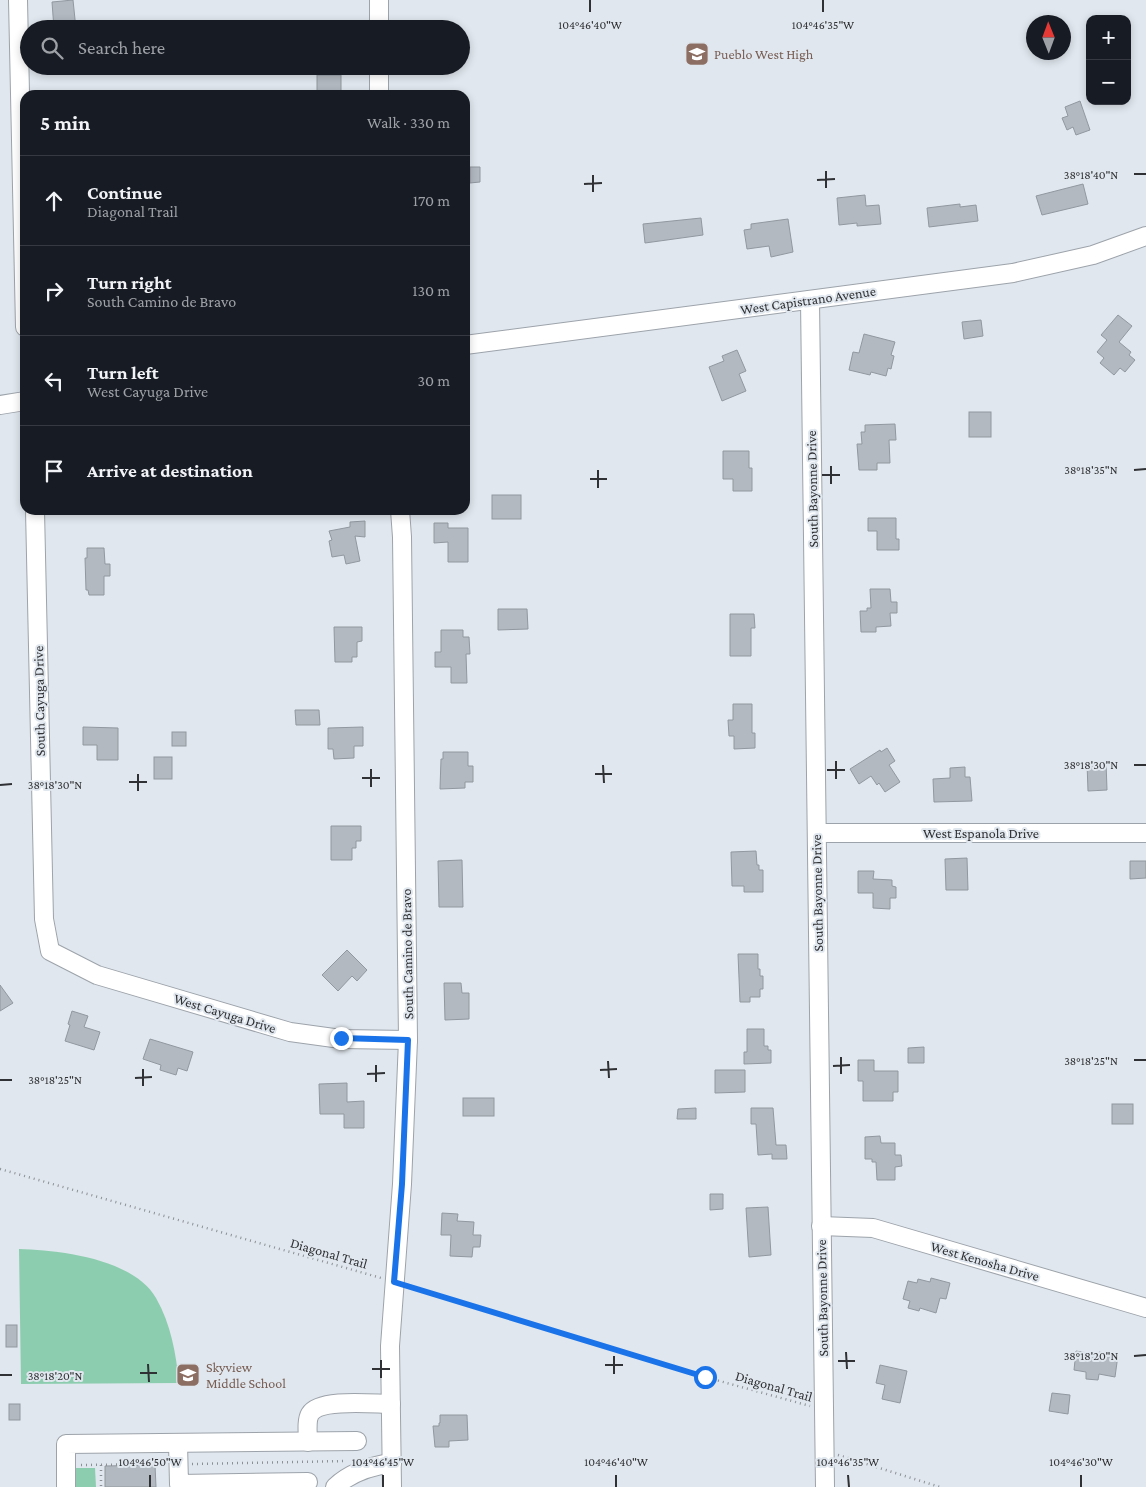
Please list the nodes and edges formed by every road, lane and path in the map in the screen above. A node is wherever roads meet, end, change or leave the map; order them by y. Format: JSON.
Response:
{"nodes":[{"id":1,"x":18,"y":0,"type":"edge"},
{"id":2,"x":379,"y":0,"type":"edge"},
{"id":3,"x":379,"y":20,"type":"edge"},
{"id":4,"x":379,"y":75,"type":"edge"},
{"id":5,"x":379,"y":90,"type":"edge"},
{"id":6,"x":20,"y":93,"type":"edge"},
{"id":7,"x":1146,"y":236,"type":"edge"},
{"id":8,"x":810,"y":300,"type":"junction"},
{"id":9,"x":470,"y":344,"type":"edge"},
{"id":10,"x":20,"y":402,"type":"edge"},
{"id":11,"x":0,"y":405,"type":"edge"},
{"id":12,"x":35,"y":515,"type":"edge"},
{"id":13,"x":400,"y":515,"type":"edge"},
{"id":14,"x":817,"y":833,"type":"junction"},
{"id":15,"x":1146,"y":834,"type":"edge"},
{"id":16,"x":50,"y":951,"type":"joint"},
{"id":17,"x":408,"y":1040,"type":"junction"},
{"id":18,"x":0,"y":1169,"type":"edge"},
{"id":19,"x":821,"y":1226,"type":"junction"},
{"id":20,"x":394,"y":1282,"type":"junction"},
{"id":21,"x":1146,"y":1308,"type":"edge"},
{"id":22,"x":391,"y":1404,"type":"junction"},
{"id":23,"x":824,"y":1410,"type":"junction"},
{"id":24,"x":357,"y":1441,"type":"dead end"},
{"id":25,"x":308,"y":1442,"type":"junction"},
{"id":26,"x":178,"y":1443,"type":"junction"},
{"id":27,"x":824,"y":1451,"type":"junction"},
{"id":28,"x":348,"y":1461,"type":"dead end"},
{"id":29,"x":392,"y":1462,"type":"junction"},
{"id":30,"x":186,"y":1464,"type":"dead end"},
{"id":31,"x":74,"y":1465,"type":"dead end"},
{"id":32,"x":101,"y":1465,"type":"junction"},
{"id":33,"x":166,"y":1472,"type":"dead end"},
{"id":34,"x":308,"y":1482,"type":"dead end"},
{"id":35,"x":66,"y":1487,"type":"edge"},
{"id":36,"x":101,"y":1487,"type":"edge"},
{"id":37,"x":335,"y":1487,"type":"edge"},
{"id":38,"x":392,"y":1487,"type":"edge"},
{"id":39,"x":825,"y":1487,"type":"edge"},
{"id":40,"x":940,"y":1487,"type":"edge"}],
"edges":[{"from":1,"to":6,"type":"street"},
{"from":2,"to":3,"type":"street"},
{"from":4,"to":5,"type":"street"},
{"from":7,"to":8,"type":"street","name":"West Capistrano Avenue"},
{"from":8,"to":9,"type":"street","name":"West Capistrano Avenue"},
{"from":8,"to":14,"type":"street","name":"South Bayonne Drive"},
{"from":10,"to":11,"type":"street"},
{"from":12,"to":16,"type":"street","name":"South Cayuga Drive"},
{"from":13,"to":17,"type":"street","name":"South Camino de Bravo"},
{"from":14,"to":15,"type":"street","name":"West Espanola Drive"},
{"from":14,"to":19,"type":"street","name":"South Bayonne Drive"},
{"from":16,"to":17,"type":"street","name":"West Cayuga Drive"},
{"from":17,"to":20,"type":"street","name":"South Camino de Bravo"},
{"from":18,"to":20,"type":"path","name":"Diagonal Trail"},
{"from":19,"to":21,"type":"street","name":"West Kenosha Drive"},
{"from":19,"to":23,"type":"street","name":"South Bayonne Drive"},
{"from":20,"to":22,"type":"street","name":"South Camino de Bravo"},
{"from":20,"to":23,"type":"path","name":"Diagonal Trail"},
{"from":22,"to":25,"type":"street"},
{"from":22,"to":29,"type":"street","name":"South Camino de Bravo"},
{"from":23,"to":27,"type":"street","name":"South Bayonne Drive"},
{"from":24,"to":25,"type":"street"},
{"from":25,"to":26,"type":"street"},
{"from":26,"to":34,"type":"street"},
{"from":26,"to":35,"type":"street"},
{"from":27,"to":39,"type":"street","name":"South Bayonne Drive"},
{"from":27,"to":40,"type":"path"},
{"from":28,"to":30,"type":"path"},
{"from":29,"to":37,"type":"street"},
{"from":29,"to":38,"type":"street","name":"South Camino de Bravo"},
{"from":31,"to":32,"type":"path"},
{"from":32,"to":33,"type":"path"},
{"from":32,"to":36,"type":"path"}]}
